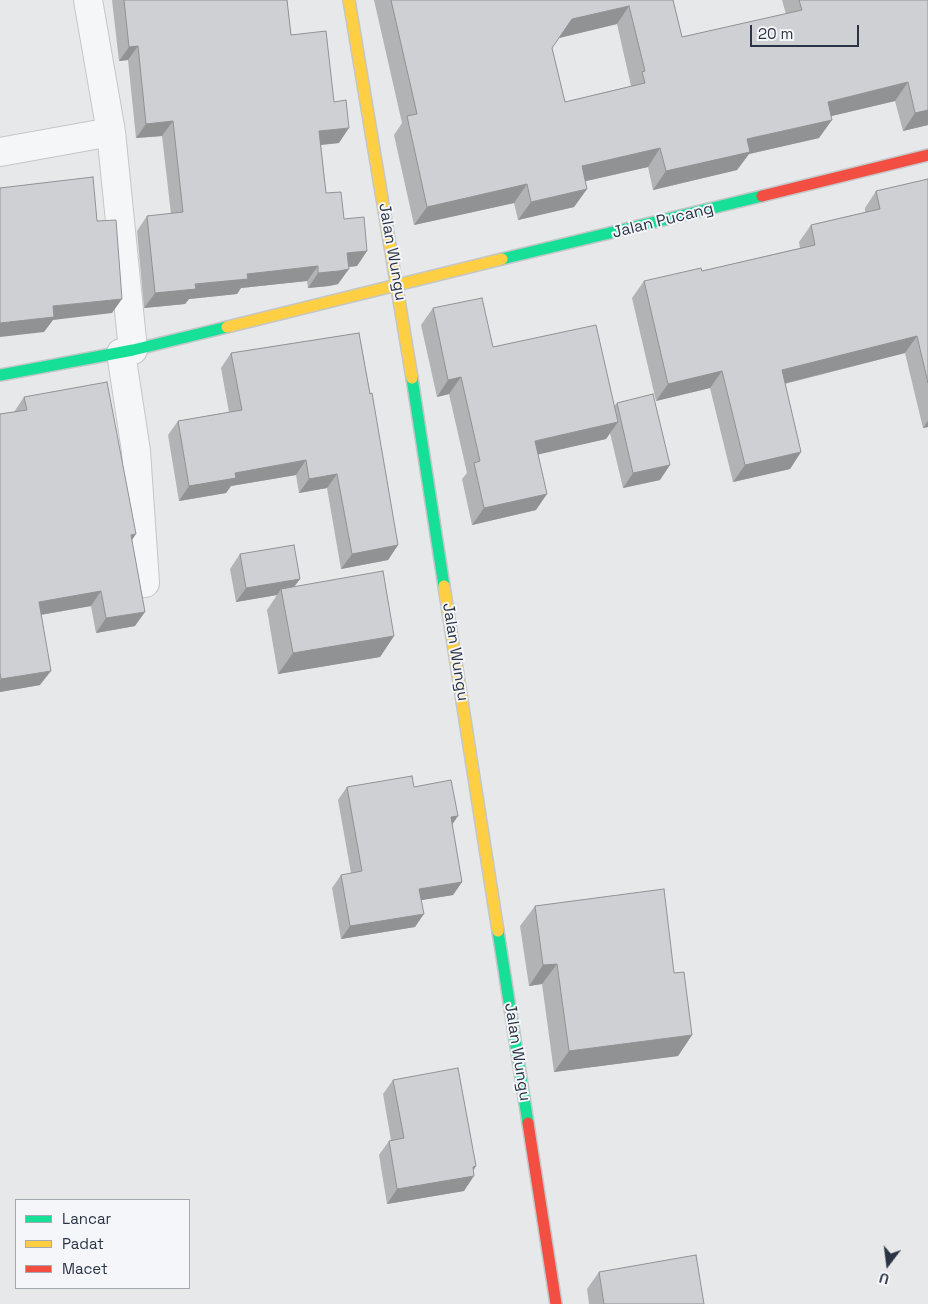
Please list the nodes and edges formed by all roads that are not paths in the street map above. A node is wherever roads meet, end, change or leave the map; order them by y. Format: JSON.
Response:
{"nodes":[{"id":1,"x":88,"y":0,"type":"edge"},
{"id":2,"x":349,"y":0,"type":"edge"},
{"id":3,"x":111,"y":132,"type":"junction"},
{"id":4,"x":0,"y":152,"type":"edge"},
{"id":5,"x":928,"y":156,"type":"edge"},
{"id":6,"x":398,"y":287,"type":"junction"},
{"id":7,"x":127,"y":351,"type":"junction"},
{"id":8,"x":0,"y":375,"type":"edge"},
{"id":9,"x":145,"y":584,"type":"dead end"},
{"id":10,"x":556,"y":1304,"type":"edge"}],
"edges":[{"from":1,"to":3,"type":"street"},
{"from":2,"to":6,"type":"street","name":"Jalan Wungu"},
{"from":3,"to":4,"type":"street"},
{"from":3,"to":7,"type":"street"},
{"from":5,"to":6,"type":"street","name":"Jalan Pucang"},
{"from":6,"to":7,"type":"street","name":"Jalan Pucang"},
{"from":6,"to":10,"type":"street","name":"Jalan Wungu"},
{"from":7,"to":8,"type":"street","name":"Jalan Pucang"},
{"from":7,"to":9,"type":"street"}]}
